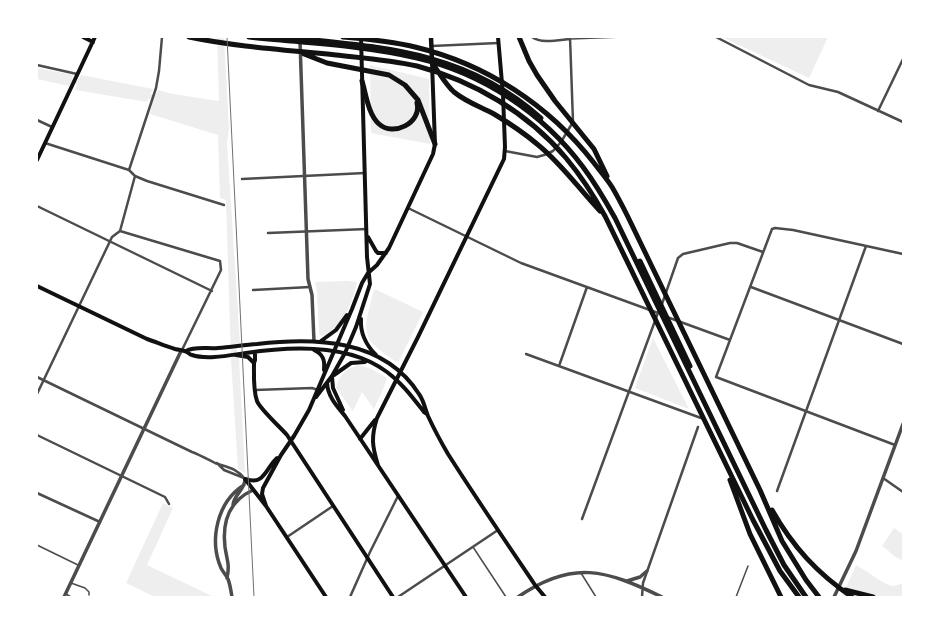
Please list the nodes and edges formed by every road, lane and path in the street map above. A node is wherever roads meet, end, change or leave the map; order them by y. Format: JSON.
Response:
{"nodes":[{"id":1,"x":83,"y":37,"type":"edge"},
{"id":2,"x":162,"y":37,"type":"edge"},
{"id":3,"x":189,"y":37,"type":"edge"},
{"id":4,"x":249,"y":37,"type":"edge"},
{"id":5,"x":285,"y":37,"type":"edge"},
{"id":6,"x":300,"y":37,"type":"edge"},
{"id":7,"x":343,"y":37,"type":"edge"},
{"id":8,"x":361,"y":37,"type":"edge"},
{"id":9,"x":431,"y":37,"type":"edge"},
{"id":10,"x":498,"y":37,"type":"edge"},
{"id":11,"x":519,"y":37,"type":"edge"},
{"id":12,"x":532,"y":37,"type":"edge"},
{"id":13,"x":623,"y":37,"type":"edge"},
{"id":14,"x":716,"y":37,"type":"edge"},
{"id":15,"x":570,"y":38,"type":"edge"},
{"id":16,"x":94,"y":39,"type":"edge"},
{"id":17,"x":499,"y":43,"type":"junction"},
{"id":18,"x":432,"y":46,"type":"junction"},
{"id":19,"x":297,"y":51,"type":"junction"},
{"id":20,"x":903,"y":60,"type":"edge"},
{"id":21,"x":432,"y":62,"type":"junction"},
{"id":22,"x":37,"y":65,"type":"edge"},
{"id":23,"x":78,"y":74,"type":"junction"},
{"id":24,"x":362,"y":80,"type":"junction"},
{"id":25,"x":411,"y":91,"type":"junction"},
{"id":26,"x":878,"y":111,"type":"junction"},
{"id":27,"x":37,"y":120,"type":"edge"},
{"id":28,"x":903,"y":122,"type":"edge"},
{"id":29,"x":53,"y":127,"type":"junction"},
{"id":30,"x":45,"y":143,"type":"junction"},
{"id":31,"x":435,"y":144,"type":"junction"},
{"id":32,"x":505,"y":150,"type":"junction"},
{"id":33,"x":37,"y":160,"type":"edge"},
{"id":34,"x":129,"y":170,"type":"junction"},
{"id":35,"x":366,"y":172,"type":"junction"},
{"id":36,"x":135,"y":176,"type":"junction"},
{"id":37,"x":304,"y":176,"type":"junction"},
{"id":38,"x":242,"y":179,"type":"dead end"},
{"id":39,"x":612,"y":186,"type":"junction"},
{"id":40,"x":224,"y":205,"type":"dead end"},
{"id":41,"x":37,"y":206,"type":"edge"},
{"id":42,"x":408,"y":208,"type":"junction"},
{"id":43,"x":605,"y":216,"type":"junction"},
{"id":44,"x":367,"y":229,"type":"junction"},
{"id":45,"x":120,"y":231,"type":"junction"},
{"id":46,"x":307,"y":232,"type":"junction"},
{"id":47,"x":268,"y":233,"type":"dead end"},
{"id":48,"x":367,"y":235,"type":"junction"},
{"id":49,"x":466,"y":237,"type":"junction"},
{"id":50,"x":110,"y":241,"type":"junction"},
{"id":51,"x":866,"y":246,"type":"junction"},
{"id":52,"x":763,"y":252,"type":"junction"},
{"id":53,"x":386,"y":253,"type":"junction"},
{"id":54,"x":903,"y":254,"type":"edge"},
{"id":55,"x":368,"y":273,"type":"junction"},
{"id":56,"x":37,"y":286,"type":"edge"},
{"id":57,"x":310,"y":287,"type":"junction"},
{"id":58,"x":587,"y":287,"type":"junction"},
{"id":59,"x":751,"y":287,"type":"junction"},
{"id":60,"x":212,"y":290,"type":"junction"},
{"id":61,"x":253,"y":290,"type":"dead end"},
{"id":62,"x":78,"y":306,"type":"junction"},
{"id":63,"x":352,"y":308,"type":"junction"},
{"id":64,"x":361,"y":313,"type":"junction"},
{"id":65,"x":658,"y":314,"type":"junction"},
{"id":66,"x":838,"y":320,"type":"junction"},
{"id":67,"x":730,"y":340,"type":"junction"},
{"id":68,"x":314,"y":341,"type":"junction"},
{"id":69,"x":321,"y":341,"type":"junction"},
{"id":70,"x":338,"y":343,"type":"junction"},
{"id":71,"x":903,"y":344,"type":"edge"},
{"id":72,"x":348,"y":346,"type":"junction"},
{"id":73,"x":309,"y":348,"type":"junction"},
{"id":74,"x":334,"y":350,"type":"junction"},
{"id":75,"x":183,"y":351,"type":"junction"},
{"id":76,"x":255,"y":352,"type":"junction"},
{"id":77,"x":345,"y":353,"type":"junction"},
{"id":78,"x":526,"y":354,"type":"dead end"},
{"id":79,"x":236,"y":355,"type":"junction"},
{"id":80,"x":378,"y":357,"type":"junction"},
{"id":81,"x":367,"y":362,"type":"junction"},
{"id":82,"x":254,"y":363,"type":"junction"},
{"id":83,"x":559,"y":366,"type":"junction"},
{"id":84,"x":399,"y":372,"type":"junction"},
{"id":85,"x":324,"y":373,"type":"junction"},
{"id":86,"x":332,"y":376,"type":"junction"},
{"id":87,"x":37,"y":377,"type":"edge"},
{"id":88,"x":396,"y":379,"type":"junction"},
{"id":89,"x":43,"y":380,"type":"junction"},
{"id":90,"x":327,"y":384,"type":"junction"},
{"id":91,"x":255,"y":390,"type":"junction"},
{"id":92,"x":319,"y":391,"type":"junction"},
{"id":93,"x":629,"y":391,"type":"junction"},
{"id":94,"x":37,"y":394,"type":"edge"},
{"id":95,"x":806,"y":411,"type":"junction"},
{"id":96,"x":427,"y":414,"type":"junction"},
{"id":97,"x":345,"y":416,"type":"junction"},
{"id":98,"x":377,"y":418,"type":"junction"},
{"id":99,"x":701,"y":418,"type":"dead end"},
{"id":100,"x":715,"y":421,"type":"junction"},
{"id":101,"x":903,"y":424,"type":"edge"},
{"id":102,"x":698,"y":428,"type":"dead end"},
{"id":103,"x":145,"y":430,"type":"junction"},
{"id":104,"x":37,"y":435,"type":"edge"},
{"id":105,"x":360,"y":439,"type":"junction"},
{"id":106,"x":291,"y":441,"type":"junction"},
{"id":107,"x":895,"y":445,"type":"junction"},
{"id":108,"x":281,"y":455,"type":"junction"},
{"id":109,"x":722,"y":457,"type":"junction"},
{"id":110,"x":378,"y":465,"type":"junction"},
{"id":111,"x":123,"y":476,"type":"junction"},
{"id":112,"x":245,"y":478,"type":"junction"},
{"id":113,"x":883,"y":478,"type":"junction"},
{"id":114,"x":244,"y":485,"type":"junction"},
{"id":115,"x":253,"y":490,"type":"junction"},
{"id":116,"x":760,"y":490,"type":"junction"},
{"id":117,"x":777,"y":491,"type":"dead end"},
{"id":118,"x":903,"y":492,"type":"edge"},
{"id":119,"x":37,"y":493,"type":"edge"},
{"id":120,"x":399,"y":495,"type":"junction"},
{"id":121,"x":169,"y":504,"type":"dead end"},
{"id":122,"x":233,"y":505,"type":"junction"},
{"id":123,"x":266,"y":506,"type":"junction"},
{"id":124,"x":333,"y":506,"type":"junction"},
{"id":125,"x":582,"y":519,"type":"dead end"},
{"id":126,"x":100,"y":522,"type":"junction"},
{"id":127,"x":498,"y":530,"type":"junction"},
{"id":128,"x":286,"y":537,"type":"junction"},
{"id":129,"x":37,"y":545,"type":"edge"},
{"id":130,"x":473,"y":547,"type":"junction"},
{"id":131,"x":367,"y":558,"type":"junction"},
{"id":132,"x":80,"y":566,"type":"junction"},
{"id":133,"x":445,"y":566,"type":"junction"},
{"id":134,"x":748,"y":566,"type":"dead end"},
{"id":135,"x":647,"y":571,"type":"junction"},
{"id":136,"x":580,"y":573,"type":"junction"},
{"id":137,"x":228,"y":578,"type":"junction"},
{"id":138,"x":627,"y":581,"type":"junction"},
{"id":139,"x":71,"y":583,"type":"junction"},
{"id":140,"x":535,"y":585,"type":"junction"},
{"id":141,"x":838,"y":587,"type":"junction"},
{"id":142,"x":642,"y":588,"type":"junction"},
{"id":143,"x":89,"y":595,"type":"dead end"},
{"id":144,"x":65,"y":596,"type":"edge"},
{"id":145,"x":71,"y":597,"type":"edge"},
{"id":146,"x":232,"y":597,"type":"edge"},
{"id":147,"x":326,"y":597,"type":"edge"},
{"id":148,"x":350,"y":597,"type":"edge"},
{"id":149,"x":393,"y":597,"type":"edge"},
{"id":150,"x":398,"y":597,"type":"edge"},
{"id":151,"x":466,"y":597,"type":"edge"},
{"id":152,"x":506,"y":597,"type":"edge"},
{"id":153,"x":518,"y":597,"type":"edge"},
{"id":154,"x":545,"y":597,"type":"edge"},
{"id":155,"x":596,"y":597,"type":"edge"},
{"id":156,"x":642,"y":597,"type":"edge"},
{"id":157,"x":662,"y":597,"type":"edge"},
{"id":158,"x":736,"y":597,"type":"edge"},
{"id":159,"x":781,"y":597,"type":"edge"},
{"id":160,"x":799,"y":597,"type":"edge"},
{"id":161,"x":806,"y":597,"type":"edge"},
{"id":162,"x":810,"y":597,"type":"edge"},
{"id":163,"x":819,"y":597,"type":"edge"},
{"id":164,"x":834,"y":597,"type":"edge"},
{"id":165,"x":852,"y":597,"type":"edge"},
{"id":166,"x":873,"y":597,"type":"edge"}],
"edges":[{"from":1,"to":16,"type":"main road"},
{"from":2,"to":34,"type":"street"},
{"from":3,"to":19,"type":"highway"},
{"from":4,"to":100,"type":"highway"},
{"from":5,"to":100,"type":"highway"},
{"from":6,"to":37,"type":"street"},
{"from":7,"to":39,"type":"highway"},
{"from":8,"to":24,"type":"main road"},
{"from":9,"to":18,"type":"main road"},
{"from":10,"to":17,"type":"main road"},
{"from":11,"to":39,"type":"highway"},
{"from":12,"to":15,"type":"street"},
{"from":13,"to":15,"type":"lane"},
{"from":14,"to":26,"type":"street"},
{"from":15,"to":32,"type":"street"},
{"from":16,"to":23,"type":"main road"},
{"from":17,"to":18,"type":"street"},
{"from":17,"to":32,"type":"main road"},
{"from":18,"to":21,"type":"main road"},
{"from":19,"to":25,"type":"highway"},
{"from":19,"to":43,"type":"highway"},
{"from":20,"to":26,"type":"street"},
{"from":21,"to":31,"type":"main road"},
{"from":21,"to":43,"type":"highway"},
{"from":22,"to":23,"type":"street"},
{"from":23,"to":29,"type":"main road"},
{"from":24,"to":25,"type":"highway"},
{"from":24,"to":35,"type":"main road"},
{"from":25,"to":31,"type":"highway"},
{"from":26,"to":28,"type":"street"},
{"from":27,"to":29,"type":"street"},
{"from":29,"to":30,"type":"main road"},
{"from":30,"to":33,"type":"main road"},
{"from":30,"to":34,"type":"street"},
{"from":31,"to":42,"type":"main road"},
{"from":32,"to":49,"type":"main road"},
{"from":34,"to":36,"type":"street"},
{"from":35,"to":37,"type":"street"},
{"from":35,"to":44,"type":"main road"},
{"from":36,"to":40,"type":"street"},
{"from":36,"to":45,"type":"street"},
{"from":37,"to":38,"type":"street"},
{"from":37,"to":46,"type":"street"},
{"from":39,"to":116,"type":"highway"},
{"from":41,"to":50,"type":"street"},
{"from":42,"to":49,"type":"street"},
{"from":42,"to":53,"type":"main road"},
{"from":43,"to":109,"type":"highway"},
{"from":44,"to":46,"type":"street"},
{"from":44,"to":48,"type":"main road"},
{"from":45,"to":50,"type":"street"},
{"from":45,"to":60,"type":"street"},
{"from":46,"to":47,"type":"street"},
{"from":46,"to":57,"type":"street"},
{"from":48,"to":53,"type":"main road"},
{"from":48,"to":55,"type":"main road"},
{"from":49,"to":58,"type":"street"},
{"from":49,"to":84,"type":"main road"},
{"from":50,"to":60,"type":"street"},
{"from":50,"to":62,"type":"street"},
{"from":51,"to":52,"type":"street"},
{"from":51,"to":54,"type":"street"},
{"from":51,"to":66,"type":"street"},
{"from":52,"to":59,"type":"street"},
{"from":52,"to":65,"type":"street"},
{"from":53,"to":55,"type":"main road"},
{"from":55,"to":63,"type":"main road"},
{"from":55,"to":64,"type":"main road"},
{"from":56,"to":62,"type":"main road"},
{"from":57,"to":61,"type":"street"},
{"from":57,"to":68,"type":"street"},
{"from":58,"to":65,"type":"street"},
{"from":58,"to":83,"type":"street"},
{"from":59,"to":66,"type":"street"},
{"from":59,"to":67,"type":"street"},
{"from":60,"to":75,"type":"street"},
{"from":62,"to":75,"type":"main road"},
{"from":62,"to":89,"type":"street"},
{"from":63,"to":69,"type":"main road"},
{"from":63,"to":70,"type":"main road"},
{"from":64,"to":72,"type":"main road"},
{"from":64,"to":80,"type":"main road"},
{"from":65,"to":67,"type":"street"},
{"from":65,"to":93,"type":"street"},
{"from":66,"to":71,"type":"street"},
{"from":66,"to":95,"type":"street"},
{"from":67,"to":95,"type":"street"},
{"from":68,"to":69,"type":"main road"},
{"from":68,"to":75,"type":"main road"},
{"from":69,"to":70,"type":"main road"},
{"from":70,"to":72,"type":"main road"},
{"from":70,"to":74,"type":"main road"},
{"from":72,"to":77,"type":"main road"},
{"from":72,"to":80,"type":"main road"},
{"from":73,"to":74,"type":"main road"},
{"from":73,"to":76,"type":"main road"},
{"from":73,"to":85,"type":"main road"},
{"from":74,"to":77,"type":"main road"},
{"from":74,"to":85,"type":"main road"},
{"from":75,"to":79,"type":"main road"},
{"from":75,"to":103,"type":"street"},
{"from":76,"to":79,"type":"main road"},
{"from":76,"to":82,"type":"main road"},
{"from":77,"to":81,"type":"main road"},
{"from":77,"to":86,"type":"main road"},
{"from":78,"to":83,"type":"street"},
{"from":79,"to":82,"type":"main road"},
{"from":80,"to":84,"type":"main road"},
{"from":81,"to":86,"type":"main road"},
{"from":81,"to":88,"type":"main road"},
{"from":82,"to":91,"type":"main road"},
{"from":83,"to":93,"type":"street"},
{"from":84,"to":88,"type":"main road"},
{"from":84,"to":96,"type":"main road"},
{"from":85,"to":92,"type":"main road"},
{"from":86,"to":90,"type":"main road"},
{"from":86,"to":97,"type":"main road"},
{"from":87,"to":89,"type":"street"},
{"from":88,"to":96,"type":"main road"},
{"from":88,"to":98,"type":"main road"},
{"from":89,"to":94,"type":"street"},
{"from":89,"to":103,"type":"street"},
{"from":90,"to":92,"type":"main road"},
{"from":90,"to":97,"type":"main road"},
{"from":91,"to":92,"type":"street"},
{"from":91,"to":106,"type":"main road"},
{"from":92,"to":106,"type":"main road"},
{"from":93,"to":99,"type":"street"},
{"from":93,"to":125,"type":"street"},
{"from":95,"to":107,"type":"street"},
{"from":95,"to":117,"type":"street"},
{"from":96,"to":127,"type":"main road"},
{"from":97,"to":105,"type":"main road"},
{"from":98,"to":105,"type":"main road"},
{"from":98,"to":110,"type":"main road"},
{"from":100,"to":161,"type":"highway"},
{"from":100,"to":162,"type":"highway"},
{"from":101,"to":107,"type":"street"},
{"from":102,"to":135,"type":"street"},
{"from":103,"to":111,"type":"street"},
{"from":103,"to":112,"type":"street"},
{"from":104,"to":111,"type":"street"},
{"from":105,"to":110,"type":"main road"},
{"from":106,"to":108,"type":"main road"},
{"from":106,"to":124,"type":"main road"},
{"from":107,"to":113,"type":"street"},
{"from":108,"to":112,"type":"main road"},
{"from":108,"to":123,"type":"main road"},
{"from":109,"to":159,"type":"highway"},
{"from":109,"to":160,"type":"highway"},
{"from":110,"to":120,"type":"main road"},
{"from":111,"to":121,"type":"street"},
{"from":111,"to":126,"type":"street"},
{"from":112,"to":114,"type":"street"},
{"from":112,"to":115,"type":"main road"},
{"from":113,"to":118,"type":"street"},
{"from":113,"to":164,"type":"street"},
{"from":114,"to":122,"type":"street"},
{"from":114,"to":137,"type":"street"},
{"from":115,"to":122,"type":"street"},
{"from":115,"to":123,"type":"main road"},
{"from":116,"to":141,"type":"highway"},
{"from":116,"to":163,"type":"highway"},
{"from":119,"to":126,"type":"street"},
{"from":120,"to":131,"type":"street"},
{"from":120,"to":133,"type":"main road"},
{"from":122,"to":137,"type":"street"},
{"from":123,"to":128,"type":"main road"},
{"from":124,"to":128,"type":"street"},
{"from":124,"to":131,"type":"main road"},
{"from":126,"to":132,"type":"street"},
{"from":127,"to":130,"type":"street"},
{"from":127,"to":140,"type":"main road"},
{"from":128,"to":147,"type":"main road"},
{"from":129,"to":132,"type":"lane"},
{"from":130,"to":133,"type":"street"},
{"from":130,"to":152,"type":"lane"},
{"from":131,"to":148,"type":"street"},
{"from":131,"to":149,"type":"main road"},
{"from":132,"to":139,"type":"street"},
{"from":133,"to":150,"type":"street"},
{"from":133,"to":151,"type":"main road"},
{"from":134,"to":158,"type":"lane"},
{"from":135,"to":138,"type":"street"},
{"from":135,"to":142,"type":"street"},
{"from":136,"to":138,"type":"street"},
{"from":136,"to":140,"type":"street"},
{"from":136,"to":155,"type":"lane"},
{"from":137,"to":146,"type":"street"},
{"from":138,"to":142,"type":"street"},
{"from":139,"to":143,"type":"lane"},
{"from":139,"to":144,"type":"street"},
{"from":140,"to":153,"type":"street"},
{"from":140,"to":154,"type":"main road"},
{"from":141,"to":165,"type":"highway"},
{"from":141,"to":166,"type":"highway"},
{"from":142,"to":156,"type":"street"},
{"from":142,"to":157,"type":"street"},
{"from":144,"to":145,"type":"lane"}]}
